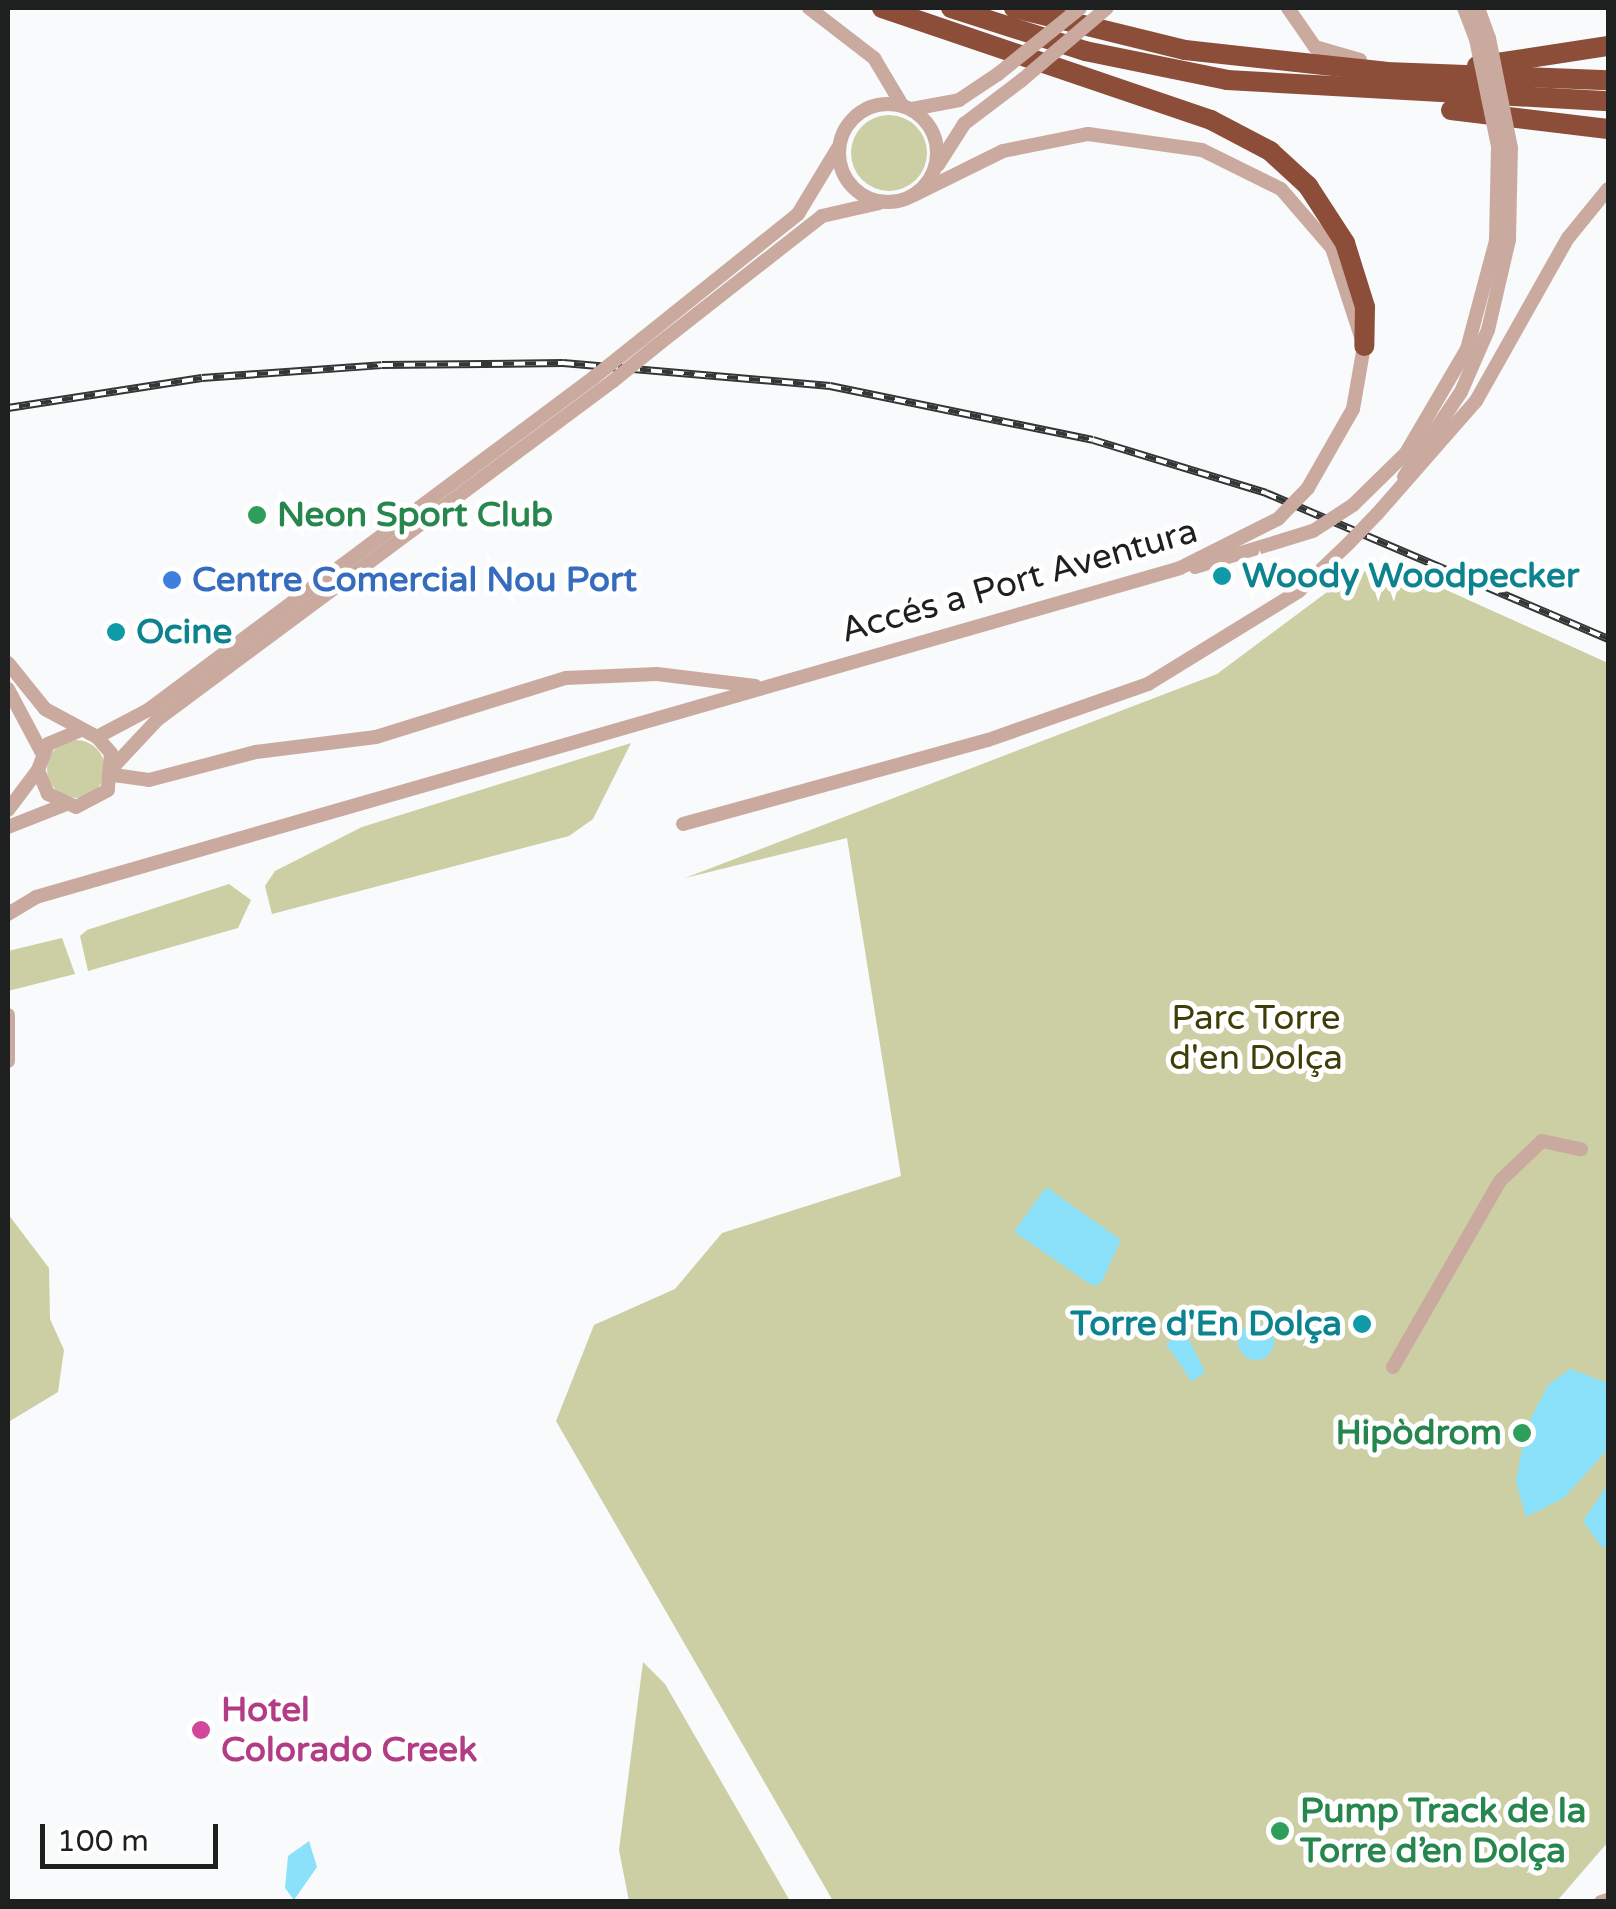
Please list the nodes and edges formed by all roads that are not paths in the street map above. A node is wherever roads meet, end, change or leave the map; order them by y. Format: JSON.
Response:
{"nodes":[{"id":1,"x":808,"y":8,"type":"edge"},
{"id":2,"x":882,"y":8,"type":"edge"},
{"id":3,"x":951,"y":8,"type":"edge"},
{"id":4,"x":1014,"y":8,"type":"edge"},
{"id":5,"x":1080,"y":8,"type":"edge"},
{"id":6,"x":1107,"y":8,"type":"edge"},
{"id":7,"x":1288,"y":8,"type":"edge"},
{"id":8,"x":1464,"y":8,"type":"edge"},
{"id":9,"x":1478,"y":8,"type":"edge"},
{"id":10,"x":1488,"y":8,"type":"edge"},
{"id":11,"x":1487,"y":38,"type":"junction"},
{"id":12,"x":1608,"y":46,"type":"edge"},
{"id":13,"x":1360,"y":60,"type":"junction"},
{"id":14,"x":1311,"y":64,"type":"junction"},
{"id":15,"x":1608,"y":80,"type":"edge"},
{"id":16,"x":888,"y":81,"type":"junction"},
{"id":17,"x":1361,"y":94,"type":"junction"},
{"id":18,"x":1608,"y":101,"type":"edge"},
{"id":19,"x":871,"y":106,"type":"junction"},
{"id":20,"x":907,"y":107,"type":"junction"},
{"id":21,"x":1608,"y":129,"type":"edge"},
{"id":22,"x":840,"y":143,"type":"junction"},
{"id":23,"x":1505,"y":147,"type":"junction"},
{"id":24,"x":935,"y":170,"type":"junction"},
{"id":25,"x":1608,"y":189,"type":"edge"},
{"id":26,"x":914,"y":196,"type":"junction"},
{"id":27,"x":885,"y":202,"type":"junction"},
{"id":28,"x":1481,"y":329,"type":"junction"},
{"id":29,"x":1364,"y":346,"type":"junction"},
{"id":30,"x":1377,"y":514,"type":"junction"},
{"id":31,"x":1180,"y":568,"type":"junction"},
{"id":32,"x":8,"y":663,"type":"edge"},
{"id":33,"x":771,"y":686,"type":"junction"},
{"id":34,"x":8,"y":689,"type":"edge"},
{"id":35,"x":78,"y":731,"type":"junction"},
{"id":36,"x":97,"y":737,"type":"junction"},
{"id":37,"x":42,"y":753,"type":"junction"},
{"id":38,"x":38,"y":770,"type":"junction"},
{"id":39,"x":114,"y":771,"type":"junction"},
{"id":40,"x":64,"y":805,"type":"junction"},
{"id":41,"x":8,"y":810,"type":"edge"},
{"id":42,"x":683,"y":824,"type":"dead end"},
{"id":43,"x":8,"y":827,"type":"edge"},
{"id":44,"x":22,"y":905,"type":"junction"},
{"id":45,"x":8,"y":914,"type":"edge"},
{"id":46,"x":8,"y":928,"type":"edge"},
{"id":47,"x":8,"y":1015,"type":"edge"},
{"id":48,"x":8,"y":1062,"type":"edge"},
{"id":49,"x":1580,"y":1149,"type":"dead end"},
{"id":50,"x":1393,"y":1367,"type":"dead end"}],
"edges":[{"from":1,"to":16,"type":"street"},
{"from":2,"to":29,"type":"highway"},
{"from":3,"to":17,"type":"highway"},
{"from":4,"to":14,"type":"highway"},
{"from":5,"to":20,"type":"street","bridge":true},
{"from":6,"to":24,"type":"street","bridge":true},
{"from":7,"to":13,"type":"street"},
{"from":8,"to":11,"type":"street"},
{"from":9,"to":11,"type":"street"},
{"from":10,"to":11,"type":"street"},
{"from":11,"to":23,"type":"street","bridge":true},
{"from":11,"to":23,"type":"street","bridge":true},
{"from":12,"to":13,"type":"highway"},
{"from":13,"to":14,"type":"highway"},
{"from":14,"to":15,"type":"highway"},
{"from":16,"to":19,"type":"street"},
{"from":16,"to":20,"type":"street"},
{"from":17,"to":18,"type":"highway"},
{"from":17,"to":21,"type":"highway"},
{"from":19,"to":20,"type":"street"},
{"from":19,"to":22,"type":"street"},
{"from":20,"to":24,"type":"street"},
{"from":22,"to":27,"type":"street"},
{"from":22,"to":36,"type":"street","bridge":true},
{"from":23,"to":28,"type":"street"},
{"from":24,"to":26,"type":"street"},
{"from":25,"to":30,"type":"street"},
{"from":26,"to":27,"type":"street"},
{"from":26,"to":29,"type":"street"},
{"from":27,"to":39,"type":"street","bridge":true},
{"from":28,"to":30,"type":"street"},
{"from":28,"to":31,"type":"street","bridge":true},
{"from":29,"to":31,"type":"street","name":"Accés a Port Aventura","bridge":true},
{"from":30,"to":42,"type":"street","bridge":true},
{"from":31,"to":33,"type":"street","name":"Accés a Port Aventura"},
{"from":32,"to":35,"type":"street"},
{"from":33,"to":39,"type":"street","name":"Accés a Port Aventura"},
{"from":33,"to":44,"type":"street","name":"Accés a Port Aventura"},
{"from":34,"to":37,"type":"street"},
{"from":35,"to":36,"type":"street"},
{"from":35,"to":37,"type":"street"},
{"from":36,"to":39,"type":"street"},
{"from":37,"to":38,"type":"street"},
{"from":38,"to":40,"type":"street"},
{"from":38,"to":41,"type":"street"},
{"from":39,"to":40,"type":"street"},
{"from":40,"to":43,"type":"street"},
{"from":44,"to":45,"type":"street","name":"Accés a Port Aventura"},
{"from":44,"to":46,"type":"street"},
{"from":47,"to":48,"type":"street"},
{"from":49,"to":50,"type":"street"}]}
